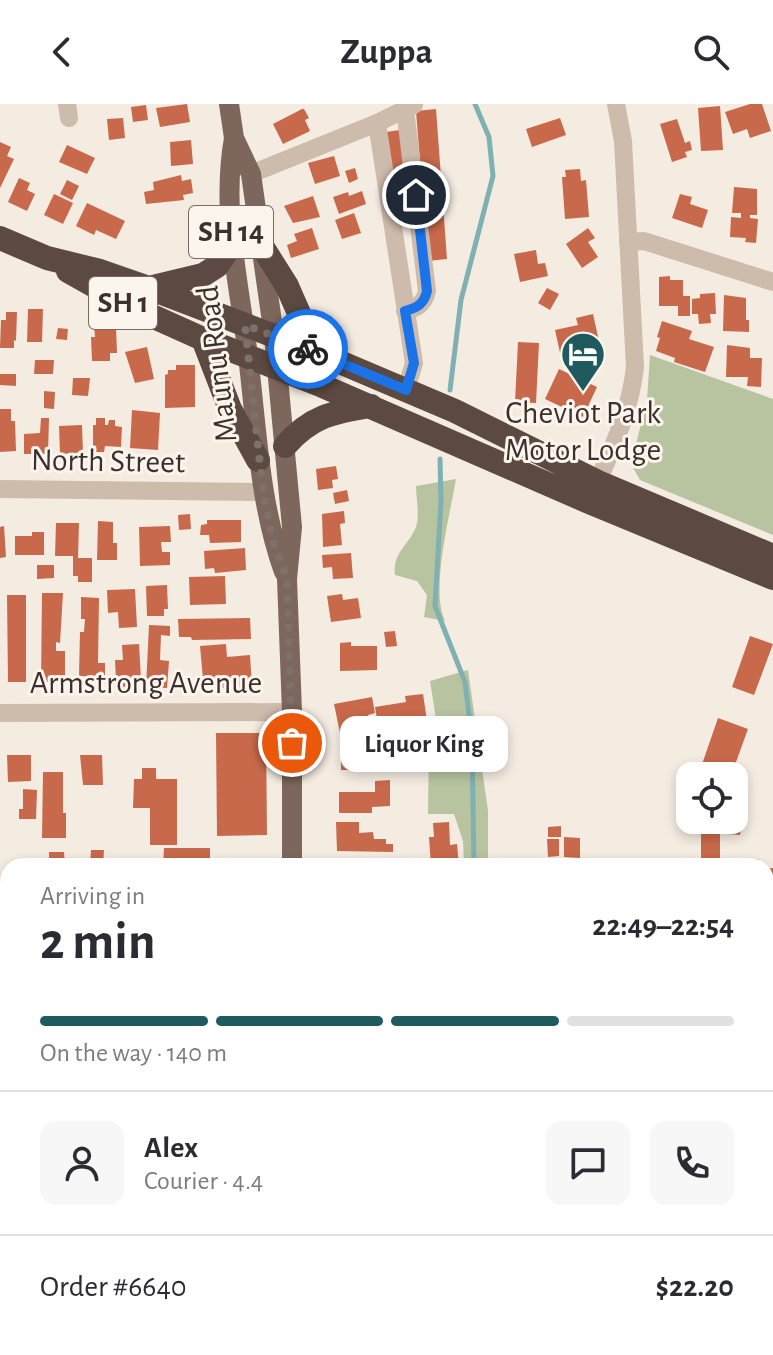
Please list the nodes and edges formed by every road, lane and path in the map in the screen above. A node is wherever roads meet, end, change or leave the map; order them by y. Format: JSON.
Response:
{"nodes":[{"id":1,"x":229,"y":104,"type":"edge"},
{"id":2,"x":616,"y":104,"type":"edge"},
{"id":3,"x":410,"y":107,"type":"edge"},
{"id":4,"x":377,"y":123,"type":"junction"},
{"id":5,"x":234,"y":138,"type":"junction"},
{"id":6,"x":251,"y":174,"type":"junction"},
{"id":7,"x":0,"y":238,"type":"edge"},
{"id":8,"x":628,"y":242,"type":"junction"},
{"id":9,"x":260,"y":243,"type":"junction"},
{"id":10,"x":232,"y":244,"type":"junction"},
{"id":11,"x":47,"y":258,"type":"junction"},
{"id":12,"x":773,"y":282,"type":"edge"},
{"id":13,"x":149,"y":288,"type":"junction"},
{"id":14,"x":405,"y":311,"type":"junction"},
{"id":15,"x":245,"y":325,"type":"junction"},
{"id":16,"x":274,"y":336,"type":"junction"},
{"id":17,"x":203,"y":339,"type":"junction"},
{"id":18,"x":316,"y":352,"type":"junction"},
{"id":19,"x":249,"y":357,"type":"junction"},
{"id":20,"x":277,"y":368,"type":"junction"},
{"id":21,"x":406,"y":390,"type":"junction"},
{"id":22,"x":371,"y":406,"type":"junction"},
{"id":23,"x":285,"y":446,"type":"junction"},
{"id":24,"x":258,"y":460,"type":"junction"},
{"id":25,"x":0,"y":489,"type":"edge"},
{"id":26,"x":263,"y":492,"type":"junction"},
{"id":27,"x":593,"y":492,"type":"junction"},
{"id":28,"x":773,"y":556,"type":"edge"},
{"id":29,"x":773,"y":578,"type":"edge"},
{"id":30,"x":287,"y":579,"type":"junction"},
{"id":31,"x":292,"y":712,"type":"junction"},
{"id":32,"x":0,"y":713,"type":"edge"},
{"id":33,"x":292,"y":858,"type":"edge"}],
"edges":[{"from":1,"to":5,"type":"main road","name":"Maunu Road","number":"SH 14"},
{"from":2,"to":8,"type":"street"},
{"from":3,"to":4,"type":"street"},
{"from":3,"to":14,"type":"street"},
{"from":4,"to":6,"type":"street"},
{"from":4,"to":14,"type":"street"},
{"from":5,"to":6,"type":"main road","name":"Maunu Road","number":"SH 14"},
{"from":5,"to":10,"type":"main road","name":"Maunu Road","number":"SH 14"},
{"from":6,"to":9,"type":"main road","name":"Maunu Road","number":"SH 14"},
{"from":7,"to":11,"type":"highway","number":"SH 1"},
{"from":8,"to":12,"type":"street"},
{"from":8,"to":27,"type":"street"},
{"from":9,"to":16,"type":"main road","name":"Maunu Road","number":"SH 14"},
{"from":9,"to":18,"type":"highway"},
{"from":10,"to":13,"type":"highway"},
{"from":10,"to":15,"type":"main road","name":"Maunu Road","number":"SH 14"},
{"from":11,"to":13,"type":"highway","number":"SH 1"},
{"from":11,"to":17,"type":"highway","number":"SH 1"},
{"from":13,"to":15,"type":"highway","number":"SH 1"},
{"from":14,"to":21,"type":"street"},
{"from":15,"to":16,"type":"highway","number":"SH 1"},
{"from":15,"to":19,"type":"main road","name":"Maunu Road","number":"SH 14"},
{"from":16,"to":18,"type":"highway","number":"SH 1"},
{"from":16,"to":20,"type":"main road","name":"Maunu Road","number":"SH 14"},
{"from":17,"to":19,"type":"highway","number":"SH 1"},
{"from":17,"to":24,"type":"highway"},
{"from":18,"to":21,"type":"highway","number":"SH 1"},
{"from":19,"to":20,"type":"highway","number":"SH 1"},
{"from":19,"to":24,"type":"main road","name":"Maunu Road"},
{"from":20,"to":22,"type":"highway","number":"SH 1"},
{"from":20,"to":23,"type":"main road","name":"Maunu Road"},
{"from":21,"to":27,"type":"highway","number":"SH 1"},
{"from":22,"to":23,"type":"highway"},
{"from":22,"to":27,"type":"highway","number":"SH 1"},
{"from":23,"to":30,"type":"main road","name":"Maunu Road"},
{"from":24,"to":26,"type":"main road","name":"Maunu Road"},
{"from":25,"to":26,"type":"street","name":"North Street"},
{"from":26,"to":30,"type":"main road","name":"Maunu Road"},
{"from":27,"to":28,"type":"highway","number":"SH 1"},
{"from":27,"to":29,"type":"highway","number":"SH 1"},
{"from":30,"to":31,"type":"main road","name":"Maunu Road"},
{"from":31,"to":32,"type":"street","name":"Armstrong Avenue"},
{"from":31,"to":33,"type":"main road","name":"Maunu Road"}]}
